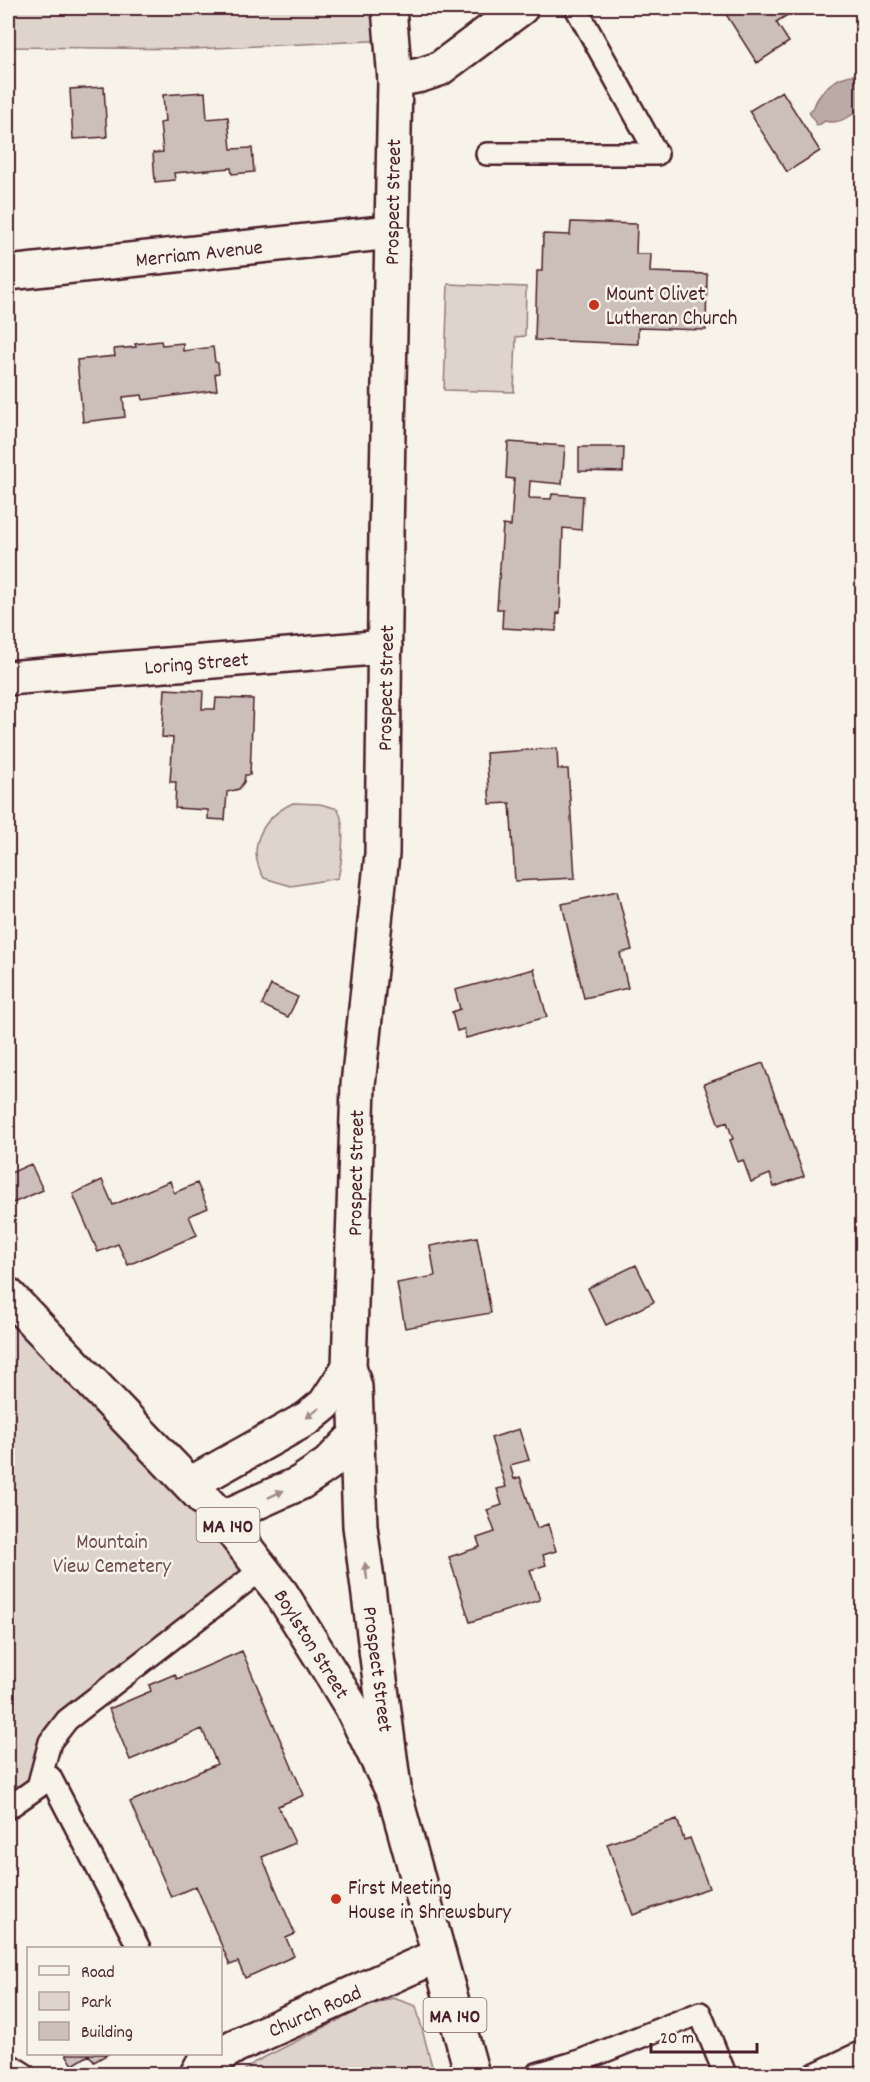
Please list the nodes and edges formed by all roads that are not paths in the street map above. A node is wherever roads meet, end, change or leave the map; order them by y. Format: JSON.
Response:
{"nodes":[{"id":1,"x":389,"y":8,"type":"edge"},
{"id":2,"x":521,"y":8,"type":"edge"},
{"id":3,"x":576,"y":8,"type":"edge"},
{"id":4,"x":394,"y":80,"type":"junction"},
{"id":5,"x":487,"y":154,"type":"dead end"},
{"id":6,"x":391,"y":232,"type":"junction"},
{"id":7,"x":8,"y":273,"type":"edge"},
{"id":8,"x":385,"y":647,"type":"junction"},
{"id":9,"x":8,"y":678,"type":"edge"},
{"id":10,"x":8,"y":1295,"type":"edge"},
{"id":11,"x":349,"y":1367,"type":"junction"},
{"id":12,"x":356,"y":1435,"type":"junction"},
{"id":13,"x":190,"y":1484,"type":"junction"},
{"id":14,"x":222,"y":1518,"type":"junction"},
{"id":15,"x":262,"y":1569,"type":"junction"},
{"id":16,"x":38,"y":1787,"type":"junction"},
{"id":17,"x":394,"y":1796,"type":"junction"},
{"id":18,"x":8,"y":1808,"type":"edge"},
{"id":19,"x":139,"y":1947,"type":"edge"},
{"id":20,"x":439,"y":1955,"type":"junction"},
{"id":21,"x":862,"y":2052,"type":"edge"},
{"id":22,"x":222,"y":2053,"type":"edge"},
{"id":23,"x":217,"y":2055,"type":"edge"},
{"id":24,"x":8,"y":2064,"type":"edge"},
{"id":25,"x":198,"y":2065,"type":"edge"},
{"id":26,"x":583,"y":2068,"type":"edge"},
{"id":27,"x":24,"y":2074,"type":"edge"},
{"id":28,"x":472,"y":2074,"type":"edge"},
{"id":29,"x":537,"y":2074,"type":"edge"},
{"id":30,"x":725,"y":2074,"type":"edge"},
{"id":31,"x":815,"y":2074,"type":"edge"}],
"edges":[{"from":1,"to":4,"type":"street","name":"Prospect Street"},
{"from":2,"to":4,"type":"street"},
{"from":3,"to":5,"type":"lane"},
{"from":4,"to":6,"type":"street","name":"Prospect Street"},
{"from":6,"to":7,"type":"street","name":"Merriam Avenue"},
{"from":6,"to":8,"type":"street","name":"Prospect Street"},
{"from":8,"to":9,"type":"street","name":"Loring Street"},
{"from":8,"to":11,"type":"street","name":"Prospect Street"},
{"from":10,"to":13,"type":"street","name":"Boylston Street","number":"MA 140"},
{"from":11,"to":12,"type":"street","name":"Prospect Street"},
{"from":11,"to":13,"type":"street","one_way":true},
{"from":14,"to":12,"type":"street","one_way":true},
{"from":17,"to":12,"type":"street","name":"Prospect Street","one_way":true},
{"from":13,"to":14,"type":"street","name":"Boylston Street","number":"MA 140"},
{"from":14,"to":15,"type":"street","name":"Boylston Street","number":"MA 140"},
{"from":15,"to":16,"type":"lane"},
{"from":15,"to":17,"type":"street","name":"Boylston Street","number":"MA 140"},
{"from":16,"to":18,"type":"lane"},
{"from":16,"to":19,"type":"lane"},
{"from":17,"to":20,"type":"street","name":"Boylston Street","number":"MA 140"},
{"from":20,"to":22,"type":"street","name":"Church Road"},
{"from":20,"to":28,"type":"street","name":"Boylston Street","number":"MA 140"},
{"from":21,"to":31,"type":"lane"},
{"from":23,"to":25,"type":"street","name":"Church Road"},
{"from":24,"to":27,"type":"lane"},
{"from":26,"to":29,"type":"lane"},
{"from":26,"to":30,"type":"lane"}]}
